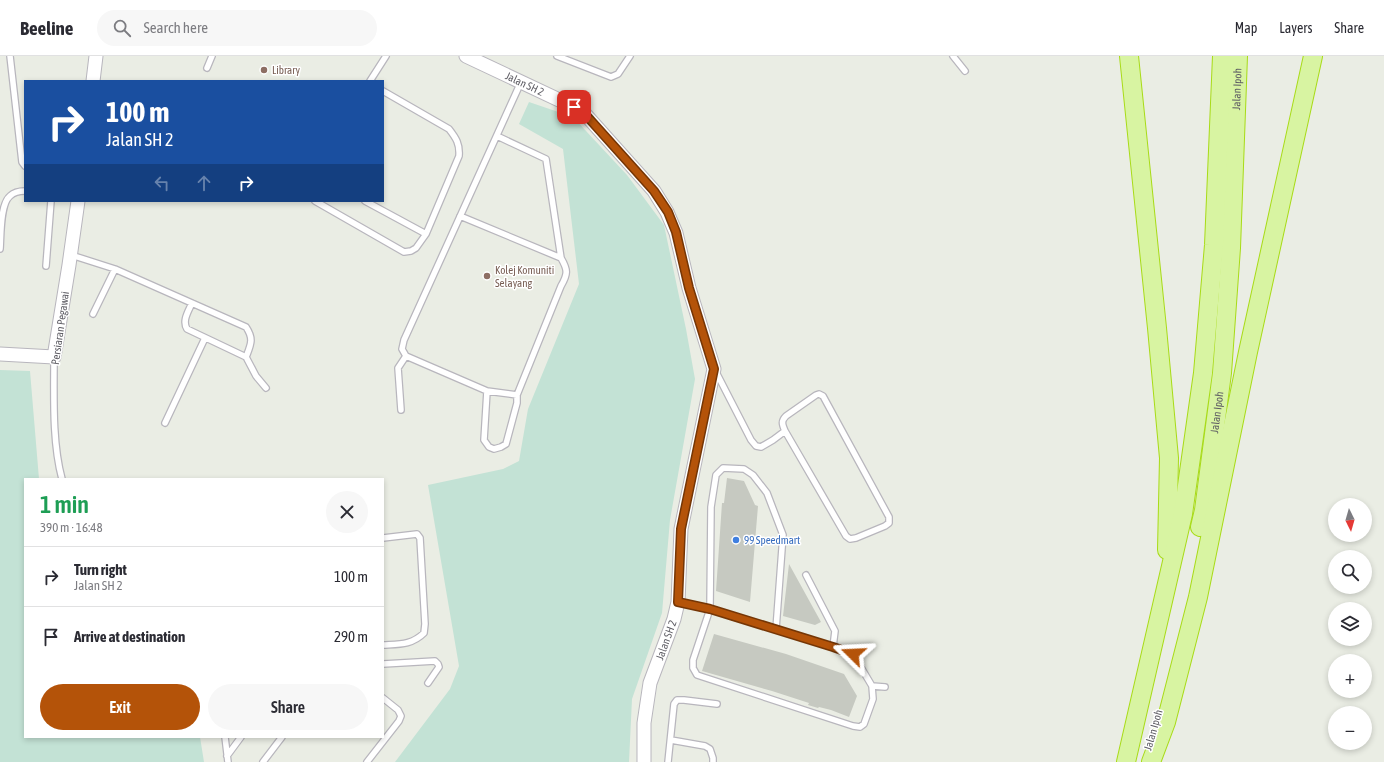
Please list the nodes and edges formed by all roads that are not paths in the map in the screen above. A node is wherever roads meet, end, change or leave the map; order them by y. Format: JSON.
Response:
{"nodes":[{"id":1,"x":10,"y":56,"type":"edge"},
{"id":2,"x":96,"y":56,"type":"edge"},
{"id":3,"x":212,"y":56,"type":"edge"},
{"id":4,"x":386,"y":56,"type":"edge"},
{"id":5,"x":466,"y":56,"type":"edge"},
{"id":6,"x":557,"y":56,"type":"edge"},
{"id":7,"x":630,"y":56,"type":"edge"},
{"id":8,"x":953,"y":56,"type":"edge"},
{"id":9,"x":1129,"y":56,"type":"edge"},
{"id":10,"x":1222,"y":56,"type":"edge"},
{"id":11,"x":1238,"y":56,"type":"edge"},
{"id":12,"x":1313,"y":56,"type":"edge"},
{"id":13,"x":207,"y":68,"type":"dead end"},
{"id":14,"x":965,"y":70,"type":"dead end"},
{"id":15,"x":93,"y":80,"type":"edge"},
{"id":16,"x":371,"y":80,"type":"edge"},
{"id":17,"x":521,"y":82,"type":"junction"},
{"id":18,"x":384,"y":92,"type":"edge"},
{"id":19,"x":497,"y":136,"type":"junction"},
{"id":20,"x":24,"y":165,"type":"edge"},
{"id":21,"x":24,"y":191,"type":"edge"},
{"id":22,"x":51,"y":202,"type":"edge"},
{"id":23,"x":78,"y":202,"type":"edge"},
{"id":24,"x":317,"y":202,"type":"edge"},
{"id":25,"x":367,"y":202,"type":"edge"},
{"id":26,"x":460,"y":216,"type":"junction"},
{"id":27,"x":426,"y":234,"type":"junction"},
{"id":28,"x":0,"y":249,"type":"edge"},
{"id":29,"x":71,"y":255,"type":"junction"},
{"id":30,"x":561,"y":258,"type":"junction"},
{"id":31,"x":46,"y":266,"type":"dead end"},
{"id":32,"x":115,"y":269,"type":"junction"},
{"id":33,"x":192,"y":303,"type":"junction"},
{"id":34,"x":93,"y":314,"type":"dead end"},
{"id":35,"x":205,"y":338,"type":"junction"},
{"id":36,"x":0,"y":354,"type":"edge"},
{"id":37,"x":406,"y":356,"type":"junction"},
{"id":38,"x":54,"y":357,"type":"junction"},
{"id":39,"x":246,"y":357,"type":"junction"},
{"id":40,"x":714,"y":369,"type":"junction"},
{"id":41,"x":266,"y":388,"type":"dead end"},
{"id":42,"x":487,"y":391,"type":"junction"},
{"id":43,"x":517,"y":395,"type":"junction"},
{"id":44,"x":401,"y":410,"type":"dead end"},
{"id":45,"x":165,"y":423,"type":"dead end"},
{"id":46,"x":785,"y":431,"type":"junction"},
{"id":47,"x":62,"y":478,"type":"edge"},
{"id":48,"x":384,"y":538,"type":"edge"},
{"id":49,"x":806,"y":575,"type":"dead end"},
{"id":50,"x":1167,"y":581,"type":"junction"},
{"id":51,"x":678,"y":602,"type":"junction"},
{"id":52,"x":710,"y":609,"type":"junction"},
{"id":53,"x":776,"y":629,"type":"junction"},
{"id":54,"x":384,"y":645,"type":"edge"},
{"id":55,"x":833,"y":647,"type":"junction"},
{"id":56,"x":384,"y":664,"type":"edge"},
{"id":57,"x":428,"y":683,"type":"dead end"},
{"id":58,"x":872,"y":686,"type":"junction"},
{"id":59,"x":886,"y":687,"type":"dead end"},
{"id":60,"x":384,"y":699,"type":"edge"},
{"id":61,"x":717,"y":704,"type":"dead end"},
{"id":62,"x":225,"y":738,"type":"edge"},
{"id":63,"x":240,"y":738,"type":"edge"},
{"id":64,"x":281,"y":738,"type":"edge"},
{"id":65,"x":671,"y":740,"type":"junction"},
{"id":66,"x":228,"y":759,"type":"edge"},
{"id":67,"x":263,"y":762,"type":"edge"},
{"id":68,"x":367,"y":762,"type":"edge"},
{"id":69,"x":644,"y":762,"type":"edge"},
{"id":70,"x":668,"y":762,"type":"edge"},
{"id":71,"x":713,"y":762,"type":"edge"},
{"id":72,"x":1126,"y":762,"type":"edge"},
{"id":73,"x":1143,"y":762,"type":"edge"},
{"id":74,"x":1151,"y":762,"type":"edge"}],
"edges":[{"from":1,"to":20,"type":"lane"},
{"from":2,"to":15,"type":"street"},
{"from":3,"to":13,"type":"lane"},
{"from":4,"to":16,"type":"lane"},
{"from":5,"to":17,"type":"street","name":"Jalan SH 2"},
{"from":6,"to":7,"type":"lane"},
{"from":8,"to":14,"type":"lane"},
{"from":9,"to":50,"type":"highway"},
{"from":10,"to":50,"type":"highway","name":"Jalan Ipoh"},
{"from":11,"to":73,"type":"highway","name":"Jalan Ipoh"},
{"from":12,"to":74,"type":"highway"},
{"from":17,"to":19,"type":"lane"},
{"from":17,"to":40,"type":"street","name":"Jalan SH 2"},
{"from":18,"to":27,"type":"lane"},
{"from":19,"to":26,"type":"lane"},
{"from":19,"to":30,"type":"lane"},
{"from":21,"to":28,"type":"lane"},
{"from":22,"to":31,"type":"lane"},
{"from":23,"to":29,"type":"street","name":"Persiaran Pegawai"},
{"from":24,"to":27,"type":"lane"},
{"from":25,"to":27,"type":"lane"},
{"from":26,"to":30,"type":"lane"},
{"from":26,"to":37,"type":"lane"},
{"from":29,"to":32,"type":"lane"},
{"from":29,"to":38,"type":"street","name":"Persiaran Pegawai"},
{"from":30,"to":43,"type":"lane"},
{"from":32,"to":33,"type":"lane"},
{"from":32,"to":34,"type":"lane"},
{"from":33,"to":35,"type":"lane"},
{"from":33,"to":39,"type":"lane"},
{"from":35,"to":39,"type":"lane"},
{"from":35,"to":45,"type":"lane"},
{"from":36,"to":38,"type":"street"},
{"from":37,"to":42,"type":"lane"},
{"from":37,"to":44,"type":"lane"},
{"from":38,"to":47,"type":"lane","name":"Persiaran Pegawai"},
{"from":39,"to":41,"type":"lane"},
{"from":40,"to":46,"type":"lane"},
{"from":40,"to":51,"type":"street","name":"Jalan SH 2"},
{"from":42,"to":43,"type":"lane"},
{"from":42,"to":43,"type":"lane"},
{"from":46,"to":46,"type":"lane"},
{"from":48,"to":54,"type":"lane"},
{"from":49,"to":55,"type":"lane"},
{"from":50,"to":72,"type":"highway","name":"Jalan Ipoh"},
{"from":51,"to":52,"type":"lane"},
{"from":51,"to":69,"type":"street","name":"Jalan SH 2"},
{"from":52,"to":53,"type":"lane"},
{"from":52,"to":53,"type":"lane"},
{"from":52,"to":58,"type":"lane"},
{"from":53,"to":55,"type":"lane"},
{"from":55,"to":58,"type":"lane"},
{"from":56,"to":57,"type":"lane"},
{"from":58,"to":59,"type":"lane"},
{"from":60,"to":68,"type":"lane"},
{"from":61,"to":65,"type":"lane"},
{"from":62,"to":66,"type":"lane"},
{"from":63,"to":66,"type":"lane"},
{"from":64,"to":67,"type":"lane"},
{"from":65,"to":70,"type":"lane"},
{"from":65,"to":71,"type":"lane"}]}
